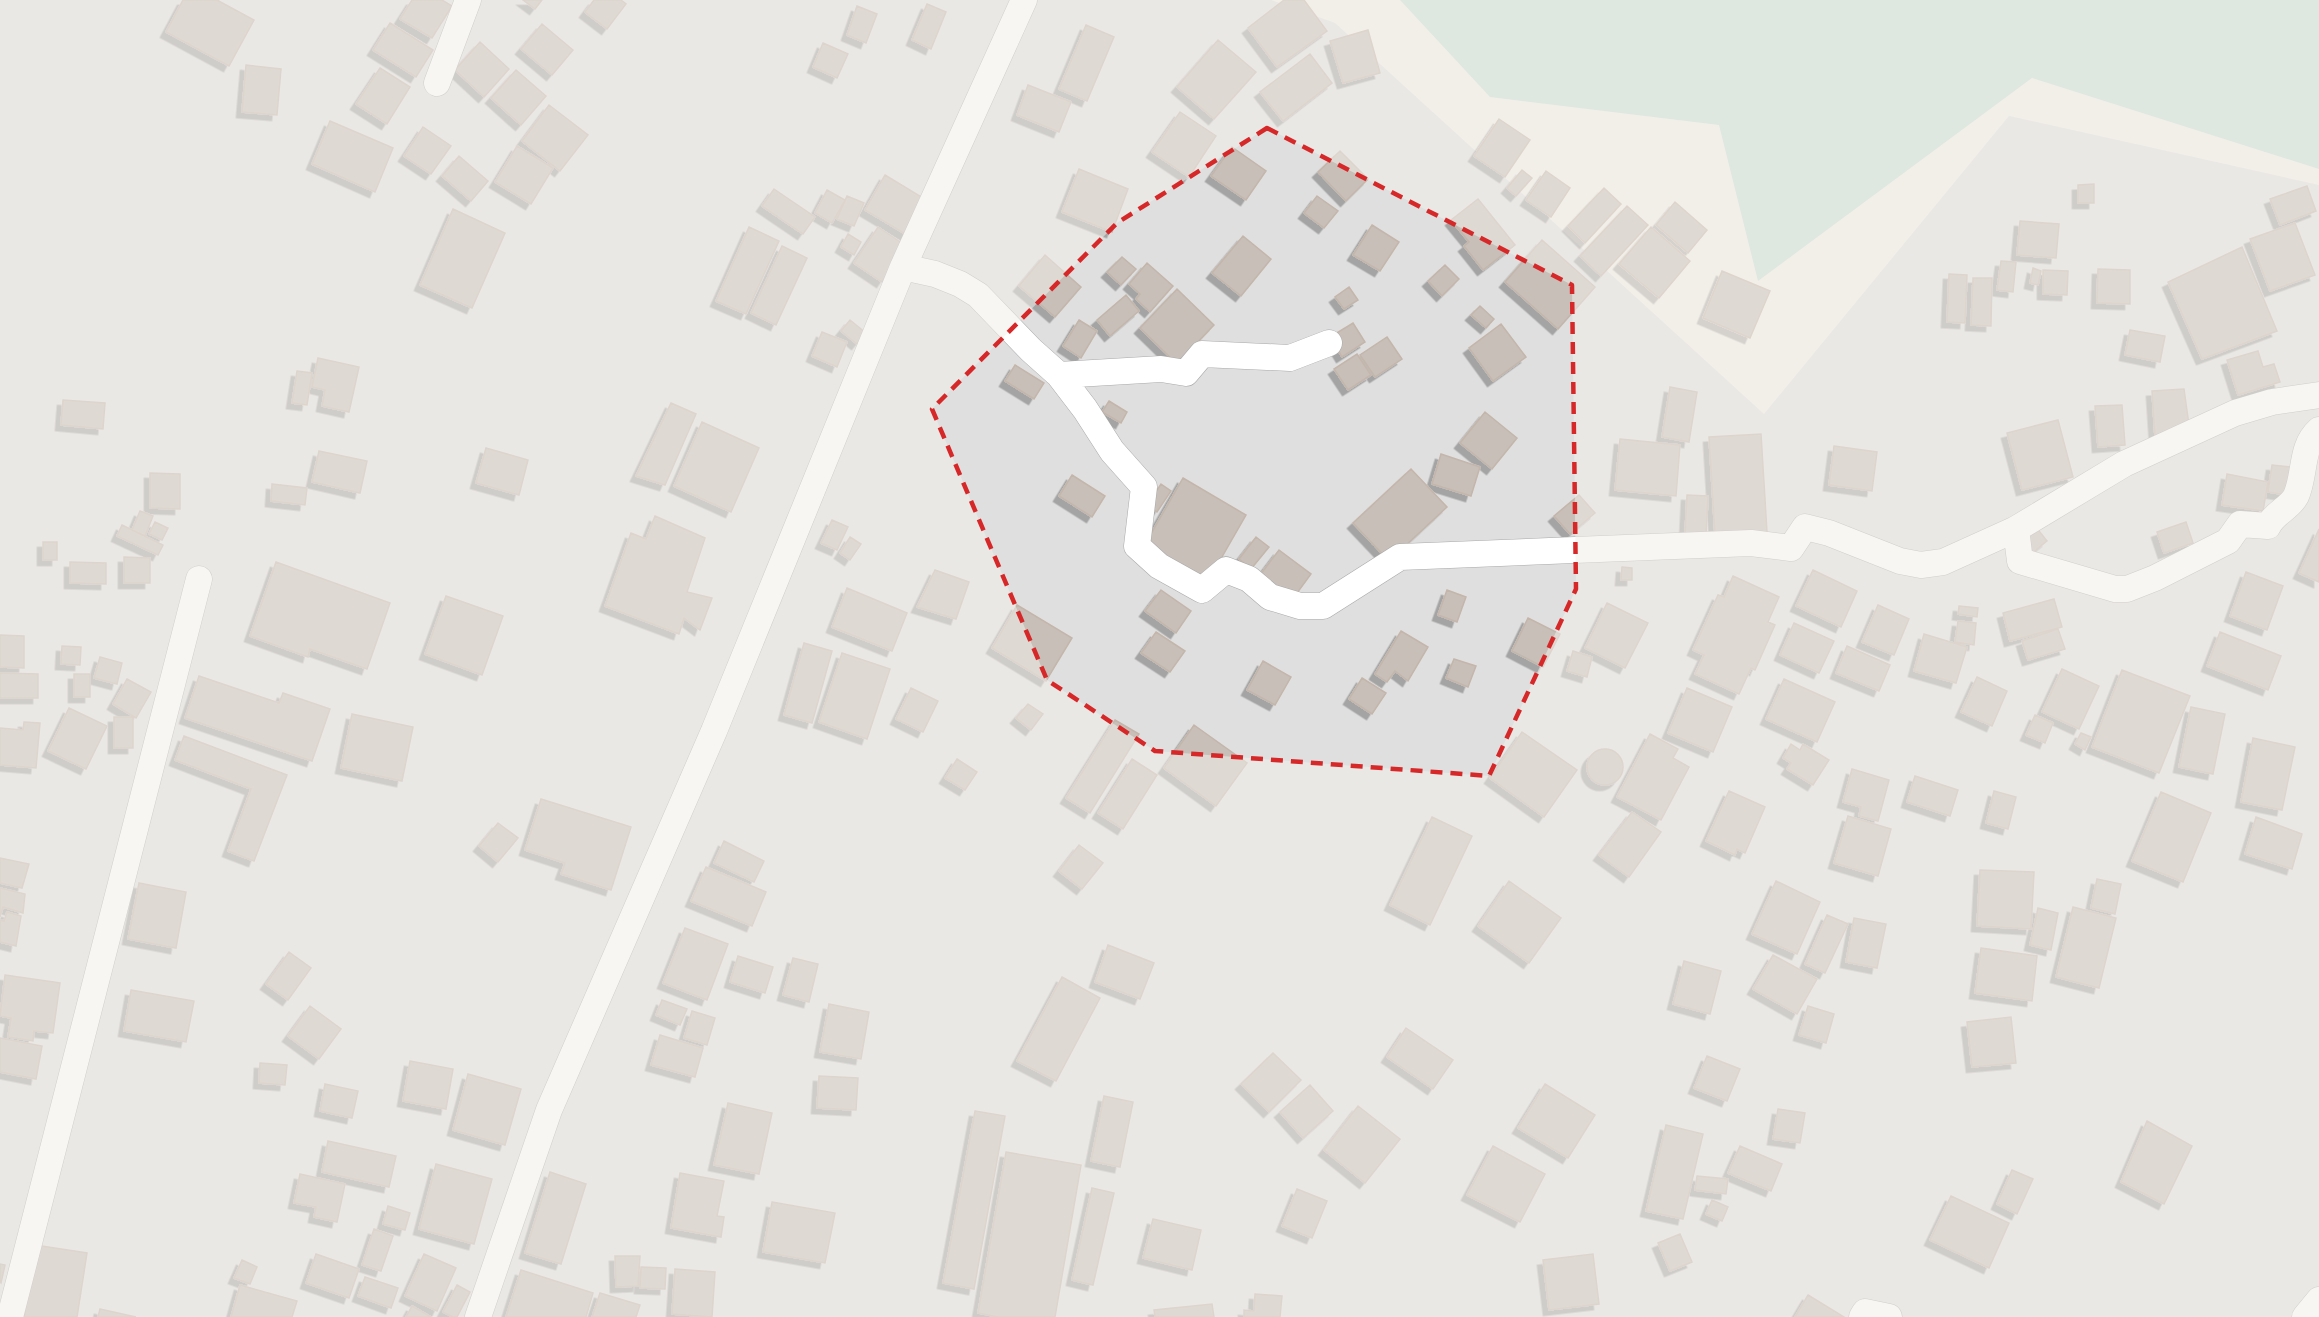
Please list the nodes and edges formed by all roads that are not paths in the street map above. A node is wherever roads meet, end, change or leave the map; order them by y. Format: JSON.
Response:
{"nodes":[{"id":1,"x":468,"y":0,"type":"edge"},
{"id":2,"x":1024,"y":0,"type":"edge"},
{"id":3,"x":437,"y":83,"type":"dead end"},
{"id":4,"x":903,"y":267,"type":"junction"},
{"id":5,"x":1329,"y":343,"type":"dead end"},
{"id":6,"x":1059,"y":375,"type":"junction"},
{"id":7,"x":2319,"y":395,"type":"edge"},
{"id":8,"x":2319,"y":430,"type":"edge"},
{"id":9,"x":2016,"y":529,"type":"junction"},
{"id":10,"x":199,"y":579,"type":"dead end"},
{"id":11,"x":2319,"y":1300,"type":"edge"},
{"id":12,"x":10,"y":1317,"type":"edge"},
{"id":13,"x":478,"y":1317,"type":"edge"},
{"id":14,"x":1862,"y":1317,"type":"edge"},
{"id":15,"x":1889,"y":1317,"type":"edge"},
{"id":16,"x":2305,"y":1317,"type":"edge"}],
"edges":[{"from":1,"to":3,"type":"street"},
{"from":2,"to":4,"type":"street"},
{"from":4,"to":6,"type":"street"},
{"from":4,"to":13,"type":"street"},
{"from":5,"to":6,"type":"street"},
{"from":6,"to":9,"type":"street"},
{"from":7,"to":9,"type":"street"},
{"from":8,"to":9,"type":"street"},
{"from":10,"to":12,"type":"street"},
{"from":11,"to":16,"type":"street"},
{"from":14,"to":15,"type":"street"}]}
